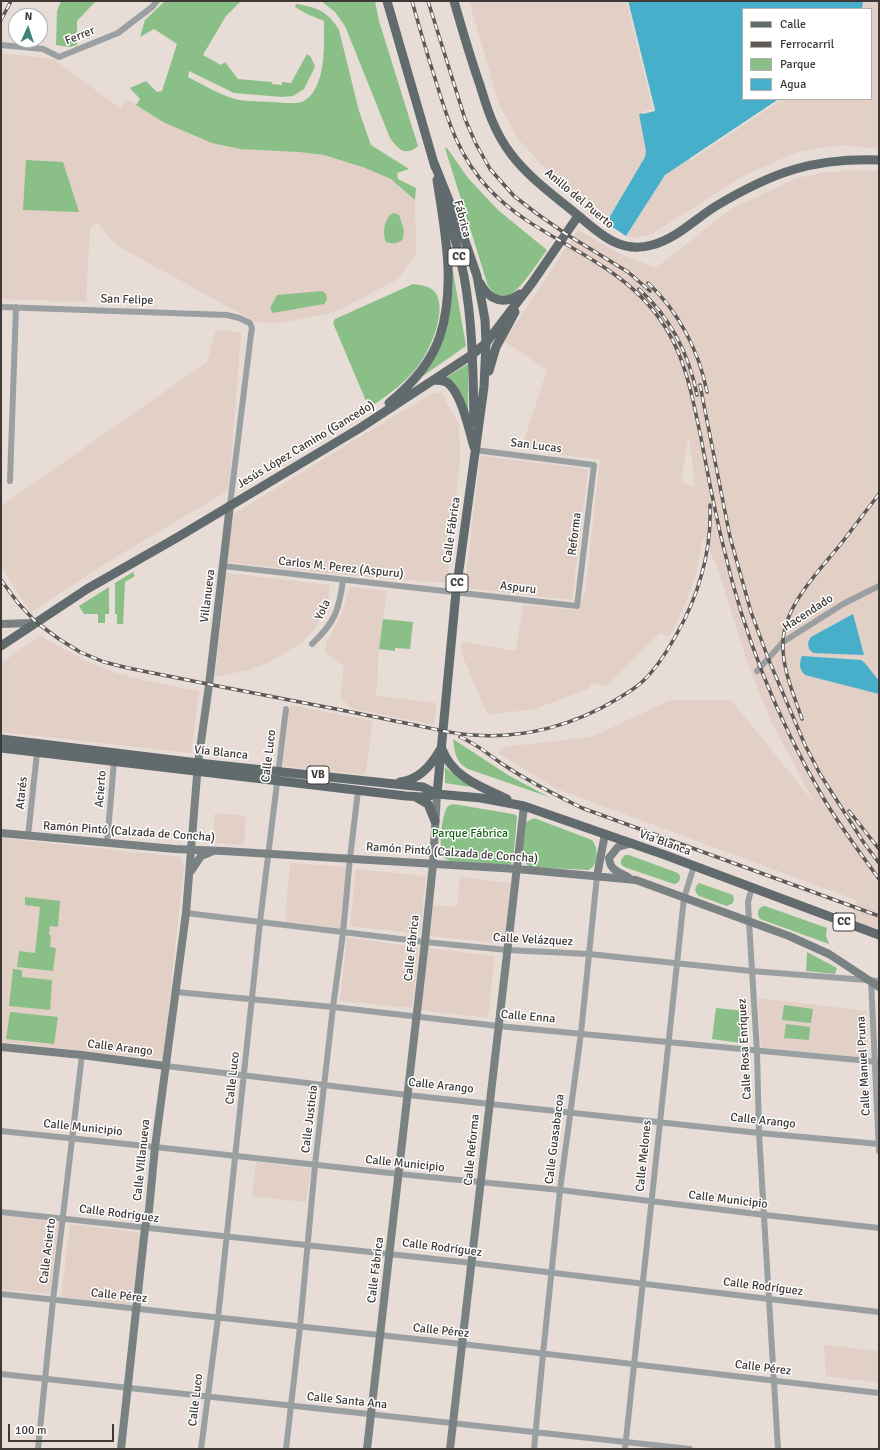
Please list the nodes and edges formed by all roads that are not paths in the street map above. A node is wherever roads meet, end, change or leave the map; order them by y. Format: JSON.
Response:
{"nodes":[{"id":1,"x":157,"y":1,"type":"edge"},
{"id":2,"x":387,"y":1,"type":"edge"},
{"id":3,"x":454,"y":1,"type":"edge"},
{"id":4,"x":1,"y":45,"type":"edge"},
{"id":5,"x":879,"y":160,"type":"edge"},
{"id":6,"x":434,"y":163,"type":"junction"},
{"id":7,"x":578,"y":216,"type":"junction"},
{"id":8,"x":476,"y":276,"type":"junction"},
{"id":9,"x":532,"y":283,"type":"junction"},
{"id":10,"x":1,"y":307,"type":"edge"},
{"id":11,"x":16,"y":307,"type":"junction"},
{"id":12,"x":250,"y":323,"type":"joint"},
{"id":13,"x":486,"y":343,"type":"junction"},
{"id":14,"x":473,"y":354,"type":"junction"},
{"id":15,"x":434,"y":380,"type":"junction"},
{"id":16,"x":484,"y":387,"type":"junction"},
{"id":17,"x":360,"y":428,"type":"junction"},
{"id":18,"x":475,"y":450,"type":"junction"},
{"id":19,"x":594,"y":465,"type":"joint"},
{"id":20,"x":10,"y":481,"type":"dead end"},
{"id":21,"x":230,"y":505,"type":"junction"},
{"id":22,"x":223,"y":566,"type":"junction"},
{"id":23,"x":343,"y":580,"type":"junction"},
{"id":24,"x":879,"y":586,"type":"edge"},
{"id":25,"x":456,"y":592,"type":"junction"},
{"id":26,"x":577,"y":606,"type":"joint"},
{"id":27,"x":34,"y":623,"type":"junction"},
{"id":28,"x":1,"y":624,"type":"edge"},
{"id":29,"x":312,"y":644,"type":"dead end"},
{"id":30,"x":1,"y":646,"type":"edge"},
{"id":31,"x":757,"y":671,"type":"dead end"},
{"id":32,"x":286,"y":709,"type":"dead end"},
{"id":33,"x":1,"y":739,"type":"edge"},
{"id":34,"x":441,"y":747,"type":"junction"},
{"id":35,"x":1,"y":748,"type":"edge"},
{"id":36,"x":37,"y":753,"type":"junction"},
{"id":37,"x":114,"y":762,"type":"junction"},
{"id":38,"x":198,"y":767,"type":"junction"},
{"id":39,"x":278,"y":771,"type":"junction"},
{"id":40,"x":277,"y":781,"type":"junction"},
{"id":41,"x":392,"y":784,"type":"junction"},
{"id":42,"x":358,"y":791,"type":"junction"},
{"id":43,"x":437,"y":794,"type":"junction"},
{"id":44,"x":416,"y":797,"type":"junction"},
{"id":45,"x":521,"y":805,"type":"junction"},
{"id":46,"x":436,"y":821,"type":"junction"},
{"id":47,"x":1,"y":833,"type":"edge"},
{"id":48,"x":605,"y":834,"type":"junction"},
{"id":49,"x":28,"y":836,"type":"junction"},
{"id":50,"x":107,"y":842,"type":"junction"},
{"id":51,"x":632,"y":843,"type":"junction"},
{"id":52,"x":192,"y":850,"type":"junction"},
{"id":53,"x":219,"y":850,"type":"junction"},
{"id":54,"x":268,"y":854,"type":"junction"},
{"id":55,"x":350,"y":858,"type":"junction"},
{"id":56,"x":433,"y":864,"type":"junction"},
{"id":57,"x":610,"y":864,"type":"junction"},
{"id":58,"x":694,"y":866,"type":"junction"},
{"id":59,"x":517,"y":869,"type":"junction"},
{"id":60,"x":190,"y":873,"type":"junction"},
{"id":61,"x":597,"y":876,"type":"junction"},
{"id":62,"x":610,"y":877,"type":"junction"},
{"id":63,"x":636,"y":880,"type":"junction"},
{"id":64,"x":752,"y":888,"type":"junction"},
{"id":65,"x":684,"y":898,"type":"junction"},
{"id":66,"x":186,"y":913,"type":"junction"},
{"id":67,"x":749,"y":921,"type":"junction"},
{"id":68,"x":260,"y":922,"type":"junction"},
{"id":69,"x":343,"y":933,"type":"junction"},
{"id":70,"x":879,"y":935,"type":"edge"},
{"id":71,"x":425,"y":942,"type":"junction"},
{"id":72,"x":507,"y":950,"type":"junction"},
{"id":73,"x":589,"y":954,"type":"junction"},
{"id":74,"x":678,"y":963,"type":"junction"},
{"id":75,"x":751,"y":971,"type":"junction"},
{"id":76,"x":875,"y":981,"type":"edge"},
{"id":77,"x":879,"y":987,"type":"edge"},
{"id":78,"x":176,"y":992,"type":"junction"},
{"id":79,"x":252,"y":1000,"type":"junction"},
{"id":80,"x":333,"y":1007,"type":"junction"},
{"id":81,"x":417,"y":1017,"type":"junction"},
{"id":82,"x":498,"y":1026,"type":"junction"},
{"id":83,"x":581,"y":1033,"type":"junction"},
{"id":84,"x":669,"y":1042,"type":"junction"},
{"id":85,"x":1,"y":1047,"type":"edge"},
{"id":86,"x":757,"y":1051,"type":"junction"},
{"id":87,"x":82,"y":1055,"type":"junction"},
{"id":88,"x":876,"y":1062,"type":"edge"},
{"id":89,"x":166,"y":1066,"type":"junction"},
{"id":90,"x":245,"y":1075,"type":"junction"},
{"id":91,"x":325,"y":1084,"type":"junction"},
{"id":92,"x":408,"y":1095,"type":"junction"},
{"id":93,"x":489,"y":1104,"type":"junction"},
{"id":94,"x":571,"y":1112,"type":"junction"},
{"id":95,"x":659,"y":1122,"type":"junction"},
{"id":96,"x":1,"y":1131,"type":"edge"},
{"id":97,"x":759,"y":1133,"type":"junction"},
{"id":98,"x":72,"y":1139,"type":"junction"},
{"id":99,"x":879,"y":1144,"type":"edge"},
{"id":100,"x":155,"y":1147,"type":"junction"},
{"id":101,"x":879,"y":1151,"type":"edge"},
{"id":102,"x":236,"y":1156,"type":"junction"},
{"id":103,"x":315,"y":1165,"type":"junction"},
{"id":104,"x":399,"y":1174,"type":"junction"},
{"id":105,"x":480,"y":1182,"type":"junction"},
{"id":106,"x":560,"y":1190,"type":"junction"},
{"id":107,"x":650,"y":1202,"type":"junction"},
{"id":108,"x":1,"y":1212,"type":"edge"},
{"id":109,"x":765,"y":1215,"type":"junction"},
{"id":110,"x":63,"y":1218,"type":"junction"},
{"id":111,"x":145,"y":1228,"type":"junction"},
{"id":112,"x":879,"y":1228,"type":"edge"},
{"id":113,"x":226,"y":1237,"type":"junction"},
{"id":114,"x":308,"y":1245,"type":"junction"},
{"id":115,"x":390,"y":1253,"type":"junction"},
{"id":116,"x":472,"y":1262,"type":"junction"},
{"id":117,"x":551,"y":1272,"type":"junction"},
{"id":118,"x":642,"y":1284,"type":"junction"},
{"id":119,"x":1,"y":1294,"type":"edge"},
{"id":120,"x":769,"y":1299,"type":"junction"},
{"id":121,"x":53,"y":1300,"type":"junction"},
{"id":122,"x":136,"y":1309,"type":"junction"},
{"id":123,"x":879,"y":1312,"type":"edge"},
{"id":124,"x":218,"y":1318,"type":"junction"},
{"id":125,"x":300,"y":1326,"type":"junction"},
{"id":126,"x":379,"y":1335,"type":"junction"},
{"id":127,"x":462,"y":1344,"type":"junction"},
{"id":128,"x":543,"y":1354,"type":"junction"},
{"id":129,"x":633,"y":1364,"type":"junction"},
{"id":130,"x":1,"y":1374,"type":"edge"},
{"id":131,"x":45,"y":1379,"type":"junction"},
{"id":132,"x":774,"y":1380,"type":"junction"},
{"id":133,"x":128,"y":1388,"type":"junction"},
{"id":134,"x":879,"y":1393,"type":"edge"},
{"id":135,"x":208,"y":1396,"type":"junction"},
{"id":136,"x":290,"y":1406,"type":"junction"},
{"id":137,"x":371,"y":1414,"type":"junction"},
{"id":138,"x":453,"y":1423,"type":"junction"},
{"id":139,"x":536,"y":1432,"type":"junction"},
{"id":140,"x":625,"y":1442,"type":"junction"},
{"id":141,"x":38,"y":1449,"type":"edge"},
{"id":142,"x":121,"y":1449,"type":"edge"},
{"id":143,"x":201,"y":1449,"type":"edge"},
{"id":144,"x":286,"y":1449,"type":"edge"},
{"id":145,"x":367,"y":1449,"type":"edge"},
{"id":146,"x":450,"y":1449,"type":"edge"},
{"id":147,"x":534,"y":1449,"type":"edge"},
{"id":148,"x":624,"y":1449,"type":"edge"},
{"id":149,"x":690,"y":1449,"type":"edge"},
{"id":150,"x":778,"y":1449,"type":"edge"}],
"edges":[{"from":1,"to":4,"type":"street","name":"Ferrer"},
{"from":2,"to":6,"type":"main road","name":"Fábrica","number":"CC"},
{"from":3,"to":7,"type":"main road","name":"Anillo del Puerto"},
{"from":5,"to":7,"type":"main road","name":"Anillo del Puerto"},
{"from":6,"to":8,"type":"main road","name":"Fábrica","number":"CC"},
{"from":6,"to":14,"type":"main road","name":"Fábrica","number":"CC"},
{"from":6,"to":17,"type":"main road"},
{"from":7,"to":9,"type":"main road","name":"Jesús López Camino (Gancedo)"},
{"from":8,"to":9,"type":"main road"},
{"from":8,"to":13,"type":"main road","name":"Fábrica","number":"CC"},
{"from":9,"to":13,"type":"main road","name":"Jesús López Camino (Gancedo)"},
{"from":9,"to":16,"type":"main road"},
{"from":10,"to":11,"type":"street","name":"San Felipe"},
{"from":11,"to":12,"type":"street","name":"San Felipe"},
{"from":11,"to":20,"type":"street"},
{"from":12,"to":21,"type":"street","name":"Villanueva"},
{"from":13,"to":14,"type":"main road","name":"Jesús López Camino (Gancedo)"},
{"from":13,"to":16,"type":"main road","name":"Calle Fábrica","number":"CC"},
{"from":14,"to":15,"type":"main road","name":"Jesús López Camino (Gancedo)"},
{"from":14,"to":18,"type":"main road","name":"Calle Fábrica","number":"CC"},
{"from":15,"to":17,"type":"main road","name":"Jesús López Camino (Gancedo)"},
{"from":15,"to":18,"type":"main road"},
{"from":16,"to":18,"type":"main road","name":"Calle Fábrica","number":"CC"},
{"from":17,"to":21,"type":"main road","name":"Jesús López Camino (Gancedo)"},
{"from":18,"to":19,"type":"street","name":"San Lucas"},
{"from":18,"to":25,"type":"main road","name":"Calle Fábrica","number":"CC"},
{"from":19,"to":26,"type":"street","name":"Reforma"},
{"from":21,"to":22,"type":"street","name":"Villanueva"},
{"from":21,"to":27,"type":"main road","name":"Jesús López Camino (Gancedo)"},
{"from":22,"to":23,"type":"street","name":"Carlos M. Perez (Aspuru)"},
{"from":22,"to":38,"type":"street","name":"Villanueva"},
{"from":23,"to":25,"type":"street","name":"Carlos M. Perez (Aspuru)"},
{"from":23,"to":29,"type":"street","name":"Yola"},
{"from":24,"to":31,"type":"street","name":"Hacendado"},
{"from":25,"to":26,"type":"street","name":"Aspuru"},
{"from":25,"to":34,"type":"main road","name":"Calle Fábrica","number":"CC"},
{"from":27,"to":28,"type":"street"},
{"from":27,"to":30,"type":"main road","name":"Jesús López Camino (Gancedo)"},
{"from":32,"to":39,"type":"street","name":"Calle Luco"},
{"from":33,"to":38,"type":"main road","name":"Vía Blanca","number":"VB"},
{"from":34,"to":41,"type":"main road"},
{"from":34,"to":43,"type":"main road","name":"Calle Fábrica","number":"CC"},
{"from":34,"to":45,"type":"main road"},
{"from":35,"to":36,"type":"main road","name":"Vía Blanca","number":"VB"},
{"from":36,"to":37,"type":"main road","name":"Vía Blanca","number":"VB"},
{"from":36,"to":49,"type":"street","name":"Atarés"},
{"from":37,"to":38,"type":"main road","name":"Vía Blanca","number":"VB"},
{"from":37,"to":50,"type":"street","name":"Acierto"},
{"from":38,"to":39,"type":"main road","name":"Vía Blanca","number":"VB"},
{"from":38,"to":40,"type":"main road","name":"Vía Blanca","number":"VB"},
{"from":38,"to":52,"type":"street","name":"Villanueva"},
{"from":39,"to":40,"type":"street","name":"Calle Luco"},
{"from":39,"to":41,"type":"main road","name":"Vía Blanca","number":"VB"},
{"from":40,"to":42,"type":"main road","name":"Vía Blanca","number":"VB"},
{"from":40,"to":54,"type":"street","name":"Calle Luco"},
{"from":41,"to":43,"type":"main road","name":"Vía Blanca","number":"VB"},
{"from":42,"to":44,"type":"main road","name":"Vía Blanca","number":"VB"},
{"from":42,"to":55,"type":"street","name":"Calle Justicia"},
{"from":43,"to":44,"type":"main road","name":"Vía Blanca","number":"VB"},
{"from":43,"to":45,"type":"main road","name":"Vía Blanca","number":"CC"},
{"from":43,"to":46,"type":"street","name":"Calle Fábrica"},
{"from":44,"to":46,"type":"main road"},
{"from":45,"to":48,"type":"main road","name":"Vía Blanca","number":"CC"},
{"from":45,"to":59,"type":"street","name":"Calle Reforma"},
{"from":46,"to":56,"type":"street","name":"Calle Fábrica"},
{"from":47,"to":49,"type":"street","name":"Ramón Pintó (Calzada de Concha)"},
{"from":48,"to":51,"type":"main road","name":"Vía Blanca","number":"CC"},
{"from":48,"to":61,"type":"street","name":"Calle Guasabacoa"},
{"from":49,"to":50,"type":"street","name":"Ramón Pintó (Calzada de Concha)"},
{"from":50,"to":52,"type":"street","name":"Ramón Pintó (Calzada de Concha)"},
{"from":51,"to":57,"type":"street"},
{"from":51,"to":58,"type":"main road","name":"Vía Blanca","number":"CC"},
{"from":52,"to":53,"type":"street","name":"Ramón Pintó (Calzada de Concha)"},
{"from":52,"to":60,"type":"street","name":"Villanueva"},
{"from":53,"to":54,"type":"street","name":"Ramón Pintó (Calzada de Concha)"},
{"from":53,"to":60,"type":"street"},
{"from":54,"to":55,"type":"street","name":"Ramón Pintó (Calzada de Concha)"},
{"from":54,"to":68,"type":"street","name":"Calle Luco"},
{"from":55,"to":56,"type":"street","name":"Ramón Pintó (Calzada de Concha)"},
{"from":55,"to":69,"type":"street","name":"Calle Justicia"},
{"from":56,"to":59,"type":"street","name":"Ramón Pintó (Calzada de Concha)"},
{"from":56,"to":71,"type":"street","name":"Calle Fábrica"},
{"from":57,"to":62,"type":"street"},
{"from":57,"to":63,"type":"street"},
{"from":58,"to":64,"type":"main road","name":"Vía Blanca","number":"CC"},
{"from":58,"to":65,"type":"street","name":"Calle Melones"},
{"from":59,"to":61,"type":"street","name":"Ramón Pintó (Calzada de Concha)"},
{"from":59,"to":72,"type":"street","name":"Calle Reforma"},
{"from":60,"to":66,"type":"street","name":"Calle Villanueva"},
{"from":61,"to":62,"type":"street","name":"Ramón Pintó (Calzada de Concha)"},
{"from":61,"to":73,"type":"street","name":"Calle Guasabacoa"},
{"from":62,"to":63,"type":"street","name":"Ramón Pintó (Calzada de Concha)"},
{"from":63,"to":65,"type":"street","name":"Ramón Pintó (Calzada de Concha)"},
{"from":64,"to":67,"type":"street","name":"Calle Rosa Enríquez"},
{"from":64,"to":70,"type":"main road","name":"Vía Blanca","number":"CC"},
{"from":65,"to":67,"type":"street","name":"Ramón Pintó (Calzada de Concha)"},
{"from":65,"to":74,"type":"street","name":"Calle Melones"},
{"from":66,"to":68,"type":"street","name":"Calle Velázquez"},
{"from":66,"to":78,"type":"street","name":"Calle Villanueva"},
{"from":67,"to":75,"type":"street","name":"Calle Rosa Enríquez"},
{"from":67,"to":76,"type":"street","name":"Ramón Pintó (Calzada de Concha)"},
{"from":68,"to":69,"type":"street","name":"Calle Velázquez"},
{"from":68,"to":79,"type":"street","name":"Calle Luco"},
{"from":69,"to":71,"type":"street","name":"Calle Velázquez"},
{"from":69,"to":80,"type":"street","name":"Calle Justicia"},
{"from":71,"to":72,"type":"street","name":"Calle Velázquez"},
{"from":71,"to":81,"type":"street","name":"Calle Fábrica"},
{"from":72,"to":73,"type":"street","name":"Calle Velázquez"},
{"from":72,"to":82,"type":"street","name":"Calle Reforma"},
{"from":73,"to":74,"type":"street","name":"Calle Velázquez"},
{"from":73,"to":83,"type":"street","name":"Calle Guasabacoa"},
{"from":74,"to":75,"type":"street","name":"Calle Velázquez"},
{"from":74,"to":84,"type":"street","name":"Calle Melones"},
{"from":75,"to":76,"type":"street","name":"Calle Velázquez"},
{"from":75,"to":86,"type":"street","name":"Calle Rosa Enríquez"},
{"from":76,"to":77,"type":"street","name":"Ramón Pintó (Calzada de Concha)"},
{"from":76,"to":88,"type":"street","name":"Calle Manuel Pruna"},
{"from":78,"to":79,"type":"street","name":"Calle Enna"},
{"from":78,"to":89,"type":"street","name":"Calle Villanueva"},
{"from":79,"to":80,"type":"street","name":"Calle Enna"},
{"from":79,"to":90,"type":"street","name":"Calle Luco"},
{"from":80,"to":81,"type":"street","name":"Calle Enna"},
{"from":80,"to":91,"type":"street","name":"Calle Justicia"},
{"from":81,"to":82,"type":"street","name":"Calle Enna"},
{"from":81,"to":92,"type":"street","name":"Calle Fábrica"},
{"from":82,"to":83,"type":"street","name":"Calle Enna"},
{"from":82,"to":93,"type":"street","name":"Calle Reforma"},
{"from":83,"to":84,"type":"street","name":"Calle Enna"},
{"from":83,"to":94,"type":"street","name":"Calle Guasabacoa"},
{"from":84,"to":86,"type":"street","name":"Calle Enna"},
{"from":84,"to":95,"type":"street","name":"Calle Melones"},
{"from":85,"to":87,"type":"street","name":"Calle Arango"},
{"from":86,"to":88,"type":"street","name":"Calle Enna"},
{"from":86,"to":97,"type":"street","name":"Calle Rosa Enríquez"},
{"from":87,"to":89,"type":"street","name":"Calle Arango"},
{"from":87,"to":98,"type":"street","name":"Calle Acierto"},
{"from":88,"to":99,"type":"street","name":"Calle Manuel Pruna"},
{"from":89,"to":90,"type":"street","name":"Calle Arango"},
{"from":89,"to":100,"type":"street","name":"Calle Villanueva"},
{"from":90,"to":91,"type":"street","name":"Calle Arango"},
{"from":90,"to":102,"type":"street","name":"Calle Luco"},
{"from":91,"to":92,"type":"street","name":"Calle Arango"},
{"from":91,"to":103,"type":"street","name":"Calle Justicia"},
{"from":92,"to":93,"type":"street","name":"Calle Arango"},
{"from":92,"to":104,"type":"street","name":"Calle Fábrica"},
{"from":93,"to":94,"type":"street","name":"Calle Arango"},
{"from":93,"to":105,"type":"street","name":"Calle Reforma"},
{"from":94,"to":95,"type":"street","name":"Calle Arango"},
{"from":94,"to":106,"type":"street","name":"Calle Guasabacoa"},
{"from":95,"to":97,"type":"street","name":"Calle Arango"},
{"from":95,"to":107,"type":"street","name":"Calle Melones"},
{"from":96,"to":98,"type":"street","name":"Calle Municipio"},
{"from":97,"to":99,"type":"street","name":"Calle Arango"},
{"from":97,"to":109,"type":"street","name":"Calle Rosa Enríquez"},
{"from":98,"to":100,"type":"street","name":"Calle Municipio"},
{"from":98,"to":110,"type":"street","name":"Calle Acierto"},
{"from":99,"to":101,"type":"street","name":"Calle Manuel Pruna"},
{"from":100,"to":102,"type":"street","name":"Calle Municipio"},
{"from":100,"to":111,"type":"street","name":"Calle Villanueva"},
{"from":102,"to":103,"type":"street","name":"Calle Municipio"},
{"from":102,"to":113,"type":"street","name":"Calle Luco"},
{"from":103,"to":104,"type":"street","name":"Calle Municipio"},
{"from":103,"to":114,"type":"street","name":"Calle Justicia"},
{"from":104,"to":105,"type":"street","name":"Calle Municipio"},
{"from":104,"to":115,"type":"street","name":"Calle Fábrica"},
{"from":105,"to":106,"type":"street","name":"Calle Municipio"},
{"from":105,"to":116,"type":"street","name":"Calle Reforma"},
{"from":106,"to":107,"type":"street","name":"Calle Municipio"},
{"from":106,"to":117,"type":"street","name":"Calle Guasabacoa"},
{"from":107,"to":109,"type":"street","name":"Calle Municipio"},
{"from":107,"to":118,"type":"street","name":"Calle Melones"},
{"from":108,"to":110,"type":"street","name":"Calle Rodríguez"},
{"from":109,"to":112,"type":"street","name":"Calle Municipio"},
{"from":109,"to":120,"type":"street","name":"Calle Rosa Enríquez"},
{"from":110,"to":111,"type":"street","name":"Calle Rodríguez"},
{"from":110,"to":121,"type":"street","name":"Calle Acierto"},
{"from":111,"to":113,"type":"street","name":"Calle Rodríguez"},
{"from":111,"to":122,"type":"street","name":"Calle Villanueva"},
{"from":113,"to":114,"type":"street","name":"Calle Rodríguez"},
{"from":113,"to":124,"type":"street","name":"Calle Luco"},
{"from":114,"to":115,"type":"street","name":"Calle Rodríguez"},
{"from":114,"to":125,"type":"street","name":"Calle Justicia"},
{"from":115,"to":116,"type":"street","name":"Calle Rodríguez"},
{"from":115,"to":126,"type":"street","name":"Calle Fábrica"},
{"from":116,"to":117,"type":"street","name":"Calle Rodríguez"},
{"from":116,"to":127,"type":"street","name":"Calle Reforma"},
{"from":117,"to":118,"type":"street","name":"Calle Rodríguez"},
{"from":117,"to":128,"type":"street","name":"Calle Guasabacoa"},
{"from":118,"to":120,"type":"street","name":"Calle Rodríguez"},
{"from":118,"to":129,"type":"street","name":"Calle Melones"},
{"from":119,"to":121,"type":"street","name":"Calle Pérez"},
{"from":120,"to":123,"type":"street","name":"Calle Rodríguez"},
{"from":120,"to":132,"type":"street","name":"Calle Rosa Enríquez"},
{"from":121,"to":122,"type":"street","name":"Calle Pérez"},
{"from":121,"to":131,"type":"street","name":"Calle Acierto"},
{"from":122,"to":124,"type":"street","name":"Calle Pérez"},
{"from":122,"to":133,"type":"street","name":"Calle Villanueva"},
{"from":124,"to":125,"type":"street","name":"Calle Pérez"},
{"from":124,"to":135,"type":"street","name":"Calle Luco"},
{"from":125,"to":126,"type":"street","name":"Calle Pérez"},
{"from":125,"to":136,"type":"street","name":"Calle Justicia"},
{"from":126,"to":127,"type":"street","name":"Calle Pérez"},
{"from":126,"to":137,"type":"street","name":"Calle Fábrica"},
{"from":127,"to":128,"type":"street","name":"Calle Pérez"},
{"from":127,"to":138,"type":"street","name":"Calle Reforma"},
{"from":128,"to":129,"type":"street","name":"Calle Pérez"},
{"from":128,"to":139,"type":"street","name":"Calle Guasabacoa"},
{"from":129,"to":132,"type":"street","name":"Calle Pérez"},
{"from":129,"to":140,"type":"street","name":"Calle Melones"},
{"from":130,"to":131,"type":"street","name":"Calle Santa Ana"},
{"from":131,"to":133,"type":"street","name":"Calle Santa Ana"},
{"from":131,"to":141,"type":"street","name":"Calle Acierto"},
{"from":132,"to":134,"type":"street","name":"Calle Pérez"},
{"from":132,"to":150,"type":"street","name":"Calle Rosa Enríquez"},
{"from":133,"to":135,"type":"street","name":"Calle Santa Ana"},
{"from":133,"to":142,"type":"street","name":"Calle Villanueva"},
{"from":135,"to":136,"type":"street","name":"Calle Santa Ana"},
{"from":135,"to":143,"type":"street","name":"Calle Luco"},
{"from":136,"to":137,"type":"street","name":"Calle Santa Ana"},
{"from":136,"to":144,"type":"street","name":"Calle Justicia"},
{"from":137,"to":138,"type":"street","name":"Calle Santa Ana"},
{"from":137,"to":145,"type":"street","name":"Calle Fábrica"},
{"from":138,"to":139,"type":"street","name":"Calle Santa Ana"},
{"from":138,"to":146,"type":"street","name":"Calle Reforma"},
{"from":139,"to":140,"type":"street","name":"Calle Santa Ana"},
{"from":139,"to":147,"type":"street","name":"Calle Guasabacoa"},
{"from":140,"to":148,"type":"street","name":"Calle Melones"},
{"from":140,"to":149,"type":"street","name":"Calle Santa Ana"}]}
